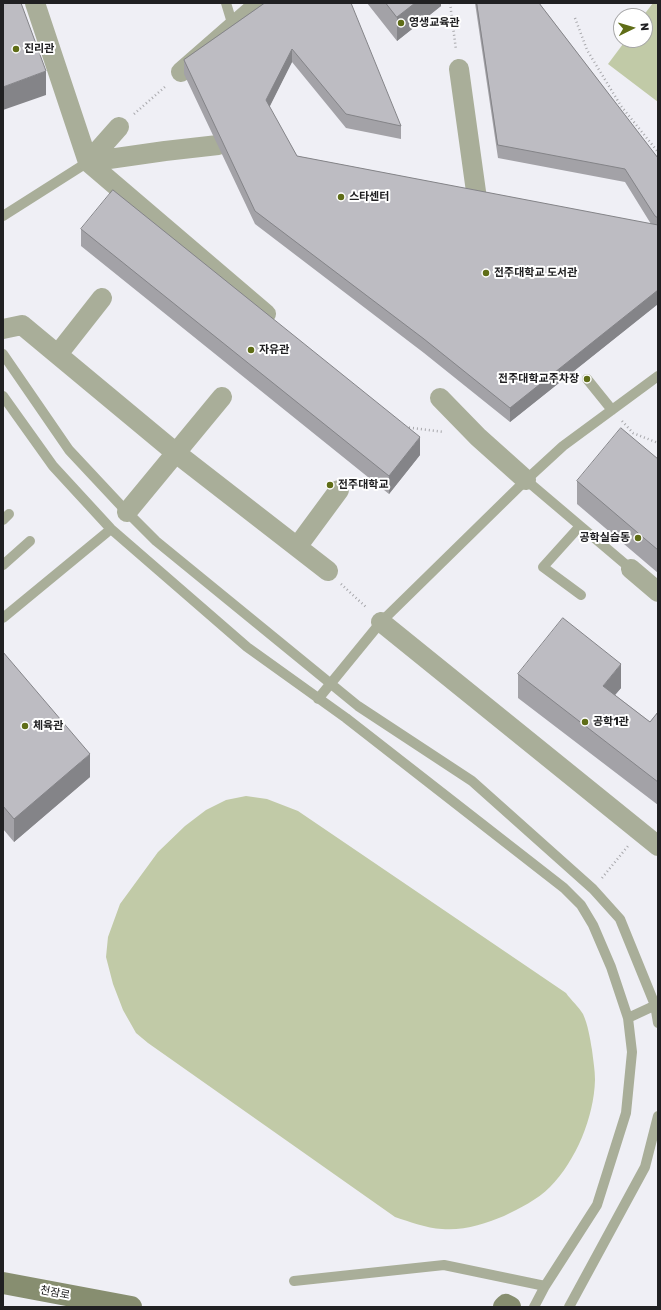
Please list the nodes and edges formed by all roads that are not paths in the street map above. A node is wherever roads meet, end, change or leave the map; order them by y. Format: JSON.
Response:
{"nodes":[{"id":1,"x":34,"y":3,"type":"edge"},
{"id":2,"x":226,"y":3,"type":"edge"},
{"id":3,"x":260,"y":3,"type":"edge"},
{"id":4,"x":234,"y":26,"type":"junction"},
{"id":5,"x":459,"y":69,"type":"road end"},
{"id":6,"x":181,"y":72,"type":"road end"},
{"id":7,"x":119,"y":127,"type":"road end"},
{"id":8,"x":218,"y":145,"type":"edge"},
{"id":9,"x":88,"y":162,"type":"junction"},
{"id":10,"x":478,"y":206,"type":"edge"},
{"id":11,"x":3,"y":216,"type":"edge"},
{"id":12,"x":102,"y":298,"type":"dead end"},
{"id":13,"x":282,"y":328,"type":"edge"},
{"id":14,"x":3,"y":329,"type":"edge"},
{"id":15,"x":3,"y":354,"type":"edge"},
{"id":16,"x":58,"y":354,"type":"junction"},
{"id":17,"x":658,"y":376,"type":"edge"},
{"id":18,"x":587,"y":379,"type":"dead end"},
{"id":19,"x":3,"y":396,"type":"edge"},
{"id":20,"x":222,"y":397,"type":"dead end"},
{"id":21,"x":440,"y":398,"type":"dead end"},
{"id":22,"x":612,"y":410,"type":"junction"},
{"id":23,"x":176,"y":453,"type":"junction"},
{"id":24,"x":526,"y":480,"type":"junction"},
{"id":25,"x":339,"y":490,"type":"dead end"},
{"id":26,"x":127,"y":512,"type":"junction"},
{"id":27,"x":580,"y":526,"type":"junction"},
{"id":28,"x":111,"y":529,"type":"junction"},
{"id":29,"x":30,"y":541,"type":"dead end"},
{"id":30,"x":297,"y":548,"type":"junction"},
{"id":31,"x":3,"y":565,"type":"edge"},
{"id":32,"x":631,"y":569,"type":"joint"},
{"id":33,"x":328,"y":571,"type":"road end"},
{"id":34,"x":658,"y":592,"type":"edge"},
{"id":35,"x":581,"y":595,"type":"dead end"},
{"id":36,"x":3,"y":618,"type":"edge"},
{"id":37,"x":381,"y":622,"type":"junction"},
{"id":38,"x":330,"y":682,"type":"junction"},
{"id":39,"x":318,"y":699,"type":"junction"},
{"id":40,"x":658,"y":846,"type":"edge"},
{"id":41,"x":656,"y":1005,"type":"edge"},
{"id":42,"x":628,"y":1018,"type":"junction"},
{"id":43,"x":658,"y":1023,"type":"edge"},
{"id":44,"x":658,"y":1116,"type":"edge"},
{"id":45,"x":294,"y":1281,"type":"dead end"},
{"id":46,"x":3,"y":1283,"type":"edge"},
{"id":47,"x":545,"y":1286,"type":"junction"},
{"id":48,"x":132,"y":1307,"type":"edge"},
{"id":49,"x":504,"y":1307,"type":"edge"},
{"id":50,"x":510,"y":1307,"type":"edge"},
{"id":51,"x":534,"y":1307,"type":"edge"},
{"id":52,"x":569,"y":1307,"type":"edge"}],
"edges":[{"from":1,"to":9,"type":"street"},
{"from":2,"to":4,"type":"lane"},
{"from":3,"to":4,"type":"street"},
{"from":4,"to":6,"type":"street"},
{"from":5,"to":10,"type":"street"},
{"from":7,"to":9,"type":"street"},
{"from":8,"to":9,"type":"street"},
{"from":9,"to":11,"type":"lane"},
{"from":9,"to":13,"type":"street"},
{"from":12,"to":16,"type":"street"},
{"from":14,"to":16,"type":"street"},
{"from":15,"to":26,"type":"lane"},
{"from":16,"to":23,"type":"street"},
{"from":17,"to":22,"type":"lane"},
{"from":18,"to":22,"type":"lane"},
{"from":19,"to":28,"type":"lane"},
{"from":20,"to":23,"type":"street"},
{"from":21,"to":24,"type":"street"},
{"from":22,"to":24,"type":"lane"},
{"from":23,"to":26,"type":"street"},
{"from":23,"to":30,"type":"street"},
{"from":24,"to":27,"type":"lane"},
{"from":24,"to":37,"type":"lane"},
{"from":25,"to":30,"type":"street"},
{"from":26,"to":38,"type":"lane"},
{"from":27,"to":32,"type":"lane"},
{"from":27,"to":35,"type":"lane"},
{"from":28,"to":36,"type":"lane"},
{"from":28,"to":39,"type":"lane"},
{"from":29,"to":31,"type":"lane"},
{"from":30,"to":33,"type":"street"},
{"from":32,"to":34,"type":"street"},
{"from":37,"to":38,"type":"lane"},
{"from":37,"to":40,"type":"street"},
{"from":38,"to":39,"type":"lane"},
{"from":38,"to":41,"type":"lane"},
{"from":39,"to":42,"type":"lane"},
{"from":41,"to":42,"type":"lane"},
{"from":41,"to":43,"type":"lane"},
{"from":42,"to":47,"type":"lane"},
{"from":44,"to":52,"type":"lane"},
{"from":45,"to":47,"type":"lane"},
{"from":46,"to":48,"type":"street","name":"천잠로"},
{"from":47,"to":51,"type":"lane"},
{"from":49,"to":50,"type":"street"}]}
